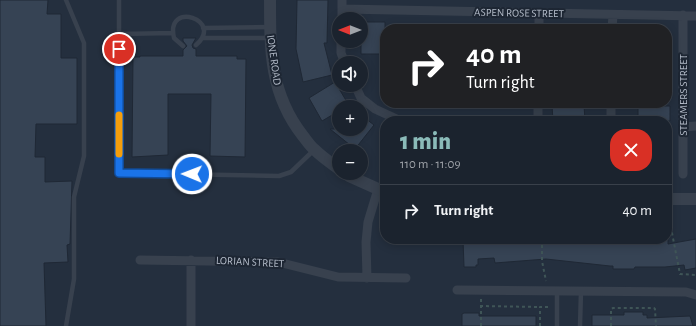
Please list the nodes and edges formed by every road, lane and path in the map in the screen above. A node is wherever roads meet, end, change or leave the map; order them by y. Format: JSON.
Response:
{"nodes":[{"id":1,"x":66,"y":0,"type":"edge"},
{"id":2,"x":119,"y":0,"type":"edge"},
{"id":3,"x":270,"y":0,"type":"edge"},
{"id":4,"x":342,"y":9,"type":"edge"},
{"id":5,"x":539,"y":14,"type":"junction"},
{"id":6,"x":612,"y":15,"type":"junction"},
{"id":7,"x":683,"y":16,"type":"junction"},
{"id":8,"x":696,"y":16,"type":"edge"},
{"id":9,"x":539,"y":24,"type":"edge"},
{"id":10,"x":612,"y":24,"type":"edge"},
{"id":11,"x":203,"y":28,"type":"junction"},
{"id":12,"x":270,"y":32,"type":"junction"},
{"id":13,"x":173,"y":33,"type":"junction"},
{"id":14,"x":119,"y":34,"type":"junction"},
{"id":15,"x":202,"y":38,"type":"junction"},
{"id":16,"x":196,"y":45,"type":"dead end"},
{"id":17,"x":183,"y":46,"type":"dead end"},
{"id":18,"x":358,"y":92,"type":"edge"},
{"id":19,"x":390,"y":116,"type":"edge"},
{"id":20,"x":696,"y":126,"type":"edge"},
{"id":21,"x":683,"y":127,"type":"junction"},
{"id":22,"x":314,"y":150,"type":"junction"},
{"id":23,"x":332,"y":164,"type":"edge"},
{"id":24,"x":683,"y":174,"type":"dead end"},
{"id":25,"x":360,"y":180,"type":"edge"},
{"id":26,"x":380,"y":190,"type":"edge"},
{"id":27,"x":380,"y":192,"type":"edge"},
{"id":28,"x":672,"y":199,"type":"edge"},
{"id":29,"x":696,"y":199,"type":"edge"},
{"id":30,"x":672,"y":233,"type":"edge"},
{"id":31,"x":542,"y":244,"type":"edge"},
{"id":32,"x":140,"y":260,"type":"dead end"},
{"id":33,"x":191,"y":260,"type":"junction"},
{"id":34,"x":696,"y":275,"type":"edge"},
{"id":35,"x":367,"y":278,"type":"junction"},
{"id":36,"x":406,"y":278,"type":"dead end"},
{"id":37,"x":457,"y":290,"type":"dead end"},
{"id":38,"x":481,"y":290,"type":"junction"},
{"id":39,"x":546,"y":291,"type":"junction"},
{"id":40,"x":557,"y":291,"type":"junction"},
{"id":41,"x":581,"y":291,"type":"junction"},
{"id":42,"x":696,"y":295,"type":"edge"},
{"id":43,"x":481,"y":306,"type":"junction"},
{"id":44,"x":557,"y":306,"type":"junction"},
{"id":45,"x":540,"y":307,"type":"junction"},
{"id":46,"x":66,"y":326,"type":"edge"},
{"id":47,"x":191,"y":326,"type":"edge"},
{"id":48,"x":481,"y":326,"type":"edge"},
{"id":49,"x":540,"y":326,"type":"edge"},
{"id":50,"x":557,"y":326,"type":"edge"},
{"id":51,"x":580,"y":326,"type":"edge"},
{"id":52,"x":611,"y":326,"type":"edge"},
{"id":53,"x":656,"y":326,"type":"edge"}],
"edges":[{"from":1,"to":46,"type":"lane"},
{"from":2,"to":14,"type":"lane"},
{"from":3,"to":12,"type":"street","name":"IONE ROAD"},
{"from":4,"to":5,"type":"street","name":"ASPEN ROSE STREET"},
{"from":5,"to":6,"type":"street","name":"ASPEN ROSE STREET"},
{"from":5,"to":9,"type":"street"},
{"from":6,"to":7,"type":"street","name":"ASPEN ROSE STREET"},
{"from":6,"to":10,"type":"street"},
{"from":7,"to":8,"type":"street","name":"ASPEN ROSE STREET"},
{"from":7,"to":21,"type":"street","name":"STEAMERS STREET"},
{"from":11,"to":12,"type":"lane"},
{"from":11,"to":13,"type":"lane"},
{"from":11,"to":15,"type":"lane"},
{"from":12,"to":15,"type":"lane"},
{"from":12,"to":22,"type":"street","name":"IONE ROAD"},
{"from":13,"to":14,"type":"lane"},
{"from":13,"to":17,"type":"lane"},
{"from":14,"to":22,"type":"lane"},
{"from":15,"to":16,"type":"lane"},
{"from":18,"to":19,"type":"street"},
{"from":20,"to":21,"type":"street"},
{"from":21,"to":24,"type":"street","name":"STEAMERS STREET"},
{"from":22,"to":23,"type":"street","name":"IONE ROAD"},
{"from":25,"to":26,"type":"street"},
{"from":27,"to":35,"type":"street"},
{"from":28,"to":29,"type":"street"},
{"from":30,"to":34,"type":"path"},
{"from":31,"to":39,"type":"path"},
{"from":32,"to":33,"type":"street","name":"LORIAN STREET"},
{"from":33,"to":35,"type":"street","name":"LORIAN STREET"},
{"from":33,"to":47,"type":"street"},
{"from":35,"to":36,"type":"street","name":"LORIAN STREET"},
{"from":37,"to":38,"type":"street"},
{"from":38,"to":39,"type":"street"},
{"from":38,"to":43,"type":"path"},
{"from":39,"to":40,"type":"street"},
{"from":40,"to":41,"type":"street"},
{"from":40,"to":44,"type":"lane"},
{"from":41,"to":42,"type":"street"},
{"from":41,"to":51,"type":"lane"},
{"from":43,"to":45,"type":"path"},
{"from":43,"to":48,"type":"path"},
{"from":44,"to":45,"type":"path"},
{"from":44,"to":50,"type":"lane"},
{"from":45,"to":49,"type":"path"},
{"from":52,"to":53,"type":"path"}]}
